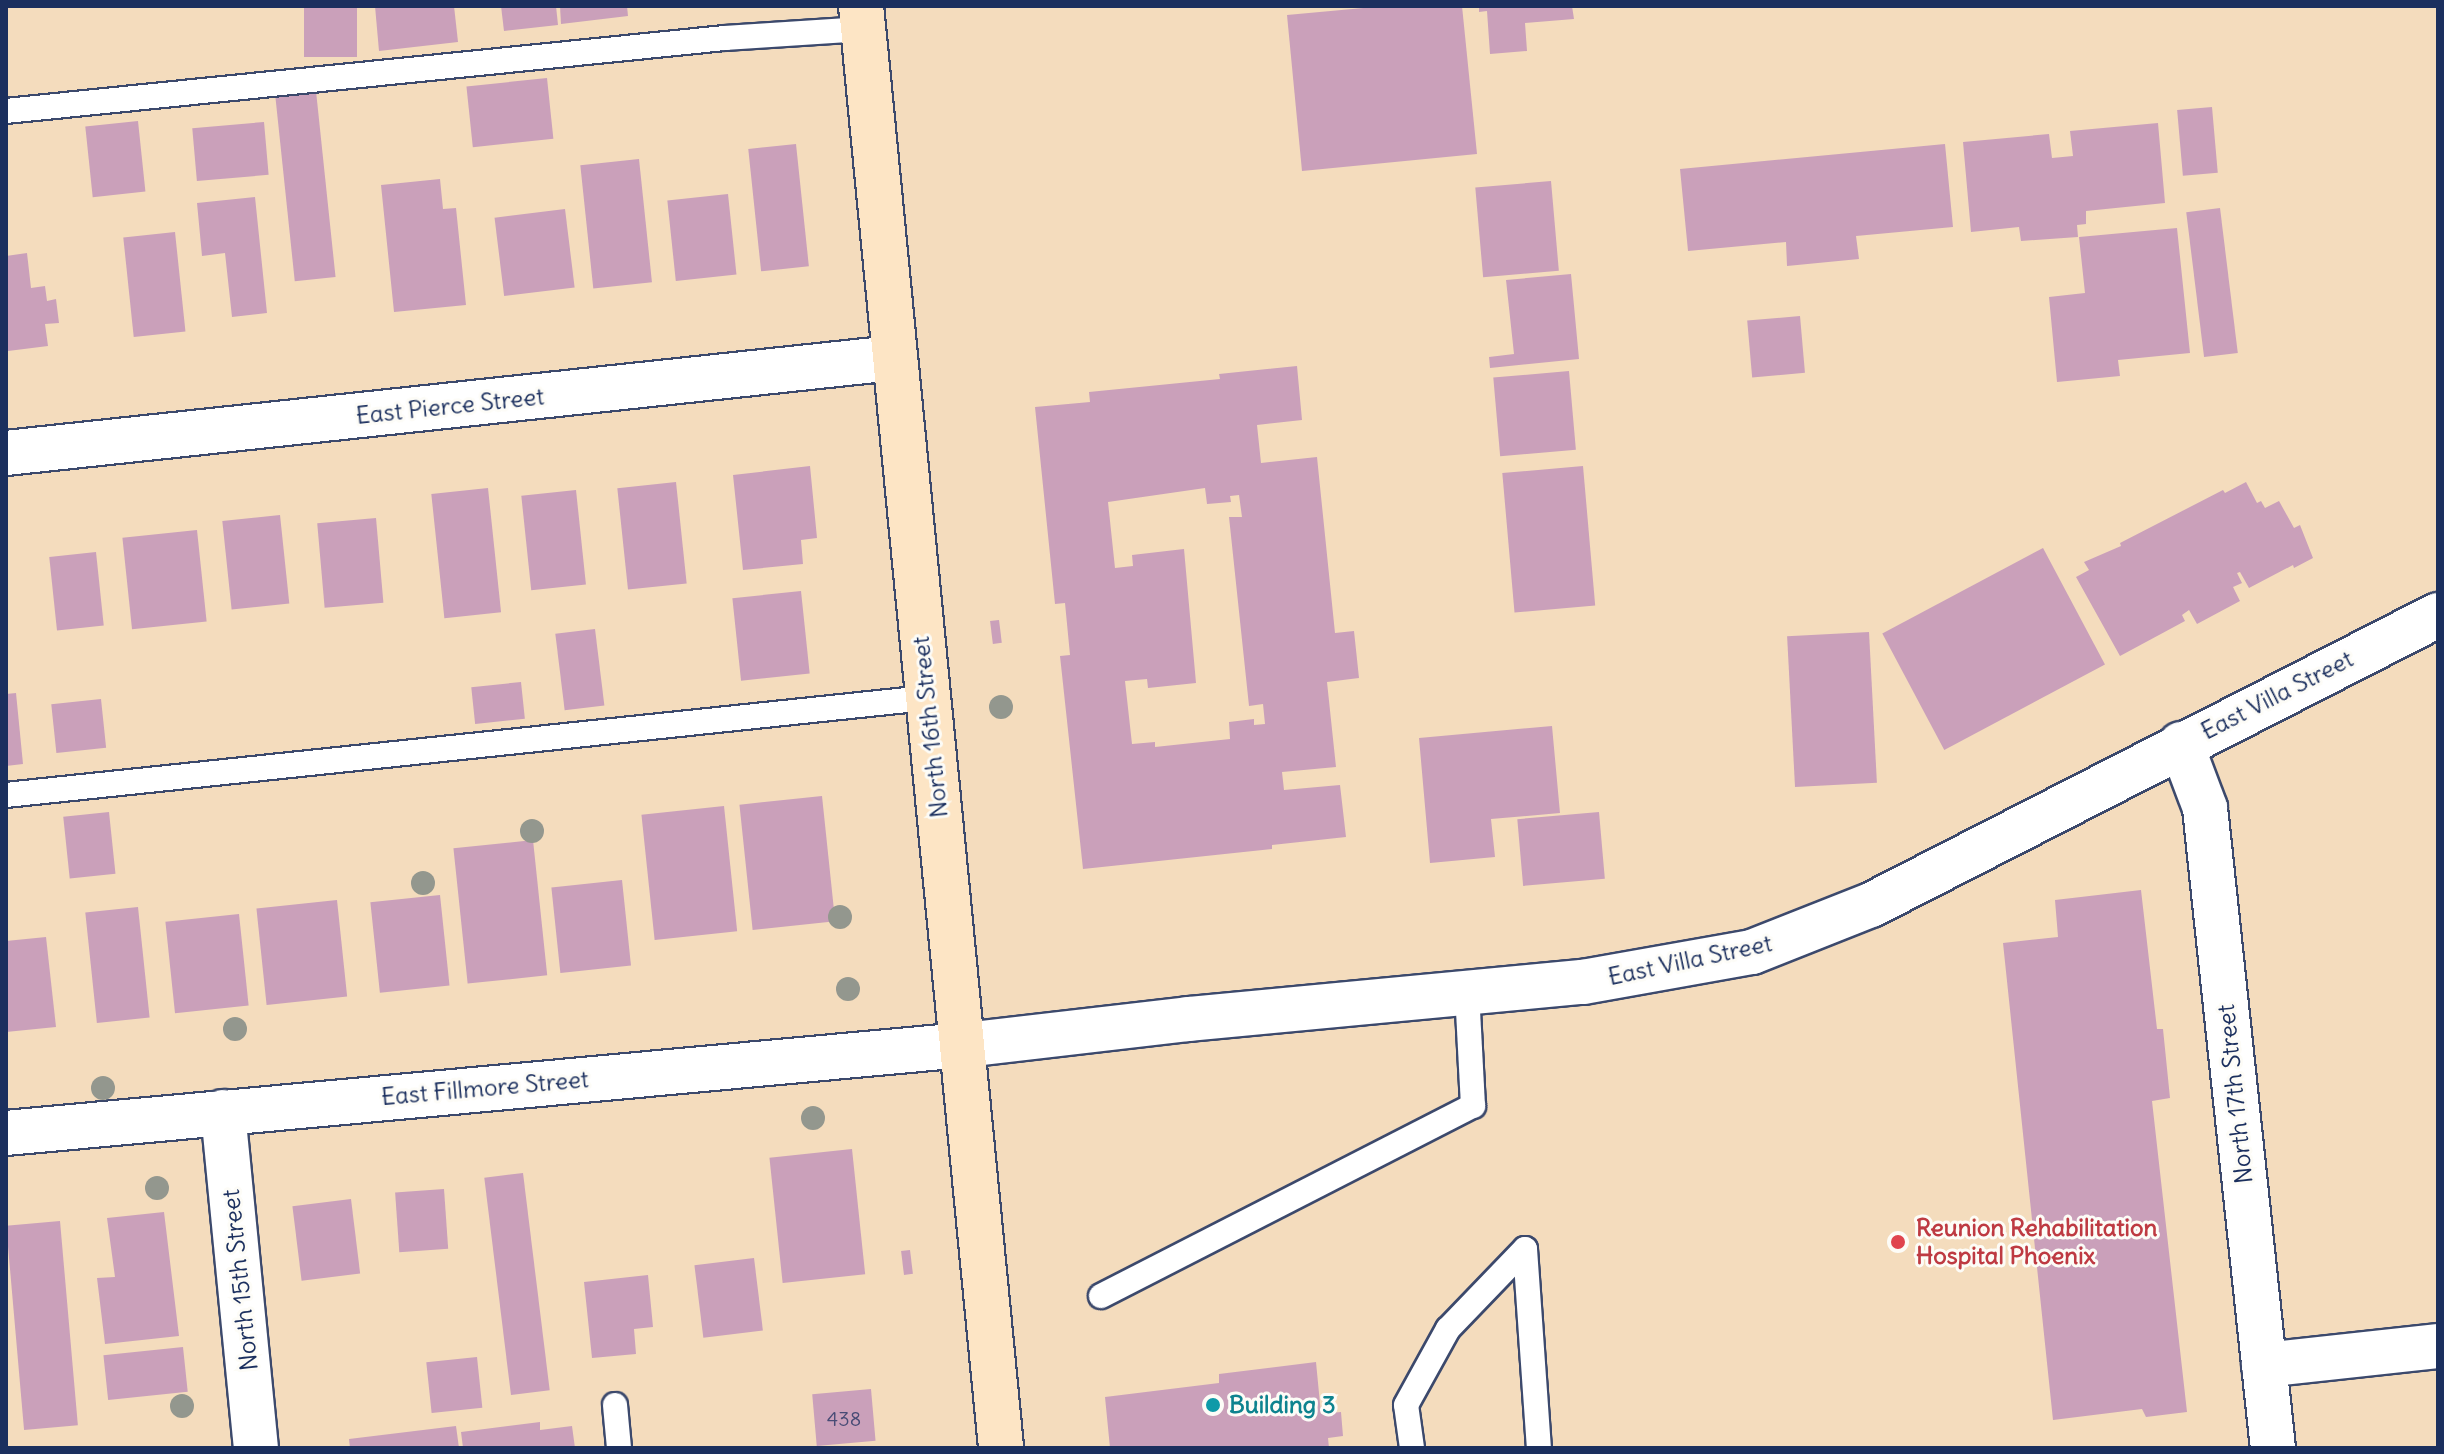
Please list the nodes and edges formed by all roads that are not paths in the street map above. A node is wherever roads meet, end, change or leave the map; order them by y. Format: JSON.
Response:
{"nodes":[{"id":1,"x":862,"y":17,"type":"edge"},
{"id":2,"x":6,"y":111,"type":"edge"},
{"id":3,"x":893,"y":358,"type":"junction"},
{"id":4,"x":6,"y":453,"type":"edge"},
{"id":5,"x":2438,"y":615,"type":"edge"},
{"id":6,"x":926,"y":698,"type":"junction"},
{"id":7,"x":2181,"y":744,"type":"junction"},
{"id":8,"x":6,"y":795,"type":"edge"},
{"id":9,"x":1467,"y":993,"type":"junction"},
{"id":10,"x":964,"y":1045,"type":"junction"},
{"id":11,"x":223,"y":1112,"type":"junction"},
{"id":12,"x":6,"y":1133,"type":"edge"},
{"id":13,"x":1101,"y":1296,"type":"dead end"},
{"id":14,"x":2438,"y":1346,"type":"edge"},
{"id":15,"x":2264,"y":1365,"type":"junction"},
{"id":16,"x":615,"y":1405,"type":"dead end"},
{"id":17,"x":256,"y":1448,"type":"edge"},
{"id":18,"x":619,"y":1448,"type":"edge"},
{"id":19,"x":1001,"y":1448,"type":"edge"},
{"id":20,"x":1412,"y":1448,"type":"edge"},
{"id":21,"x":1539,"y":1448,"type":"edge"},
{"id":22,"x":2273,"y":1448,"type":"edge"}],
"edges":[{"from":1,"to":2,"type":"lane"},
{"from":1,"to":3,"type":"main road","name":"North 16th Street"},
{"from":3,"to":4,"type":"street","name":"East Pierce Street"},
{"from":3,"to":6,"type":"main road","name":"North 16th Street"},
{"from":5,"to":7,"type":"street","name":"East Villa Street"},
{"from":6,"to":8,"type":"lane"},
{"from":6,"to":10,"type":"main road","name":"North 16th Street"},
{"from":7,"to":9,"type":"street","name":"East Villa Street"},
{"from":7,"to":15,"type":"street","name":"North 17th Street"},
{"from":9,"to":10,"type":"street","name":"East Villa Street"},
{"from":9,"to":13,"type":"lane"},
{"from":10,"to":11,"type":"street","name":"East Fillmore Street"},
{"from":10,"to":19,"type":"main road","name":"North 16th Street"},
{"from":11,"to":12,"type":"street","name":"East Fillmore Street"},
{"from":11,"to":17,"type":"street","name":"North 15th Street"},
{"from":14,"to":15,"type":"street"},
{"from":15,"to":22,"type":"street","name":"North 17th Street"},
{"from":16,"to":18,"type":"lane"},
{"from":20,"to":21,"type":"lane"}]}
